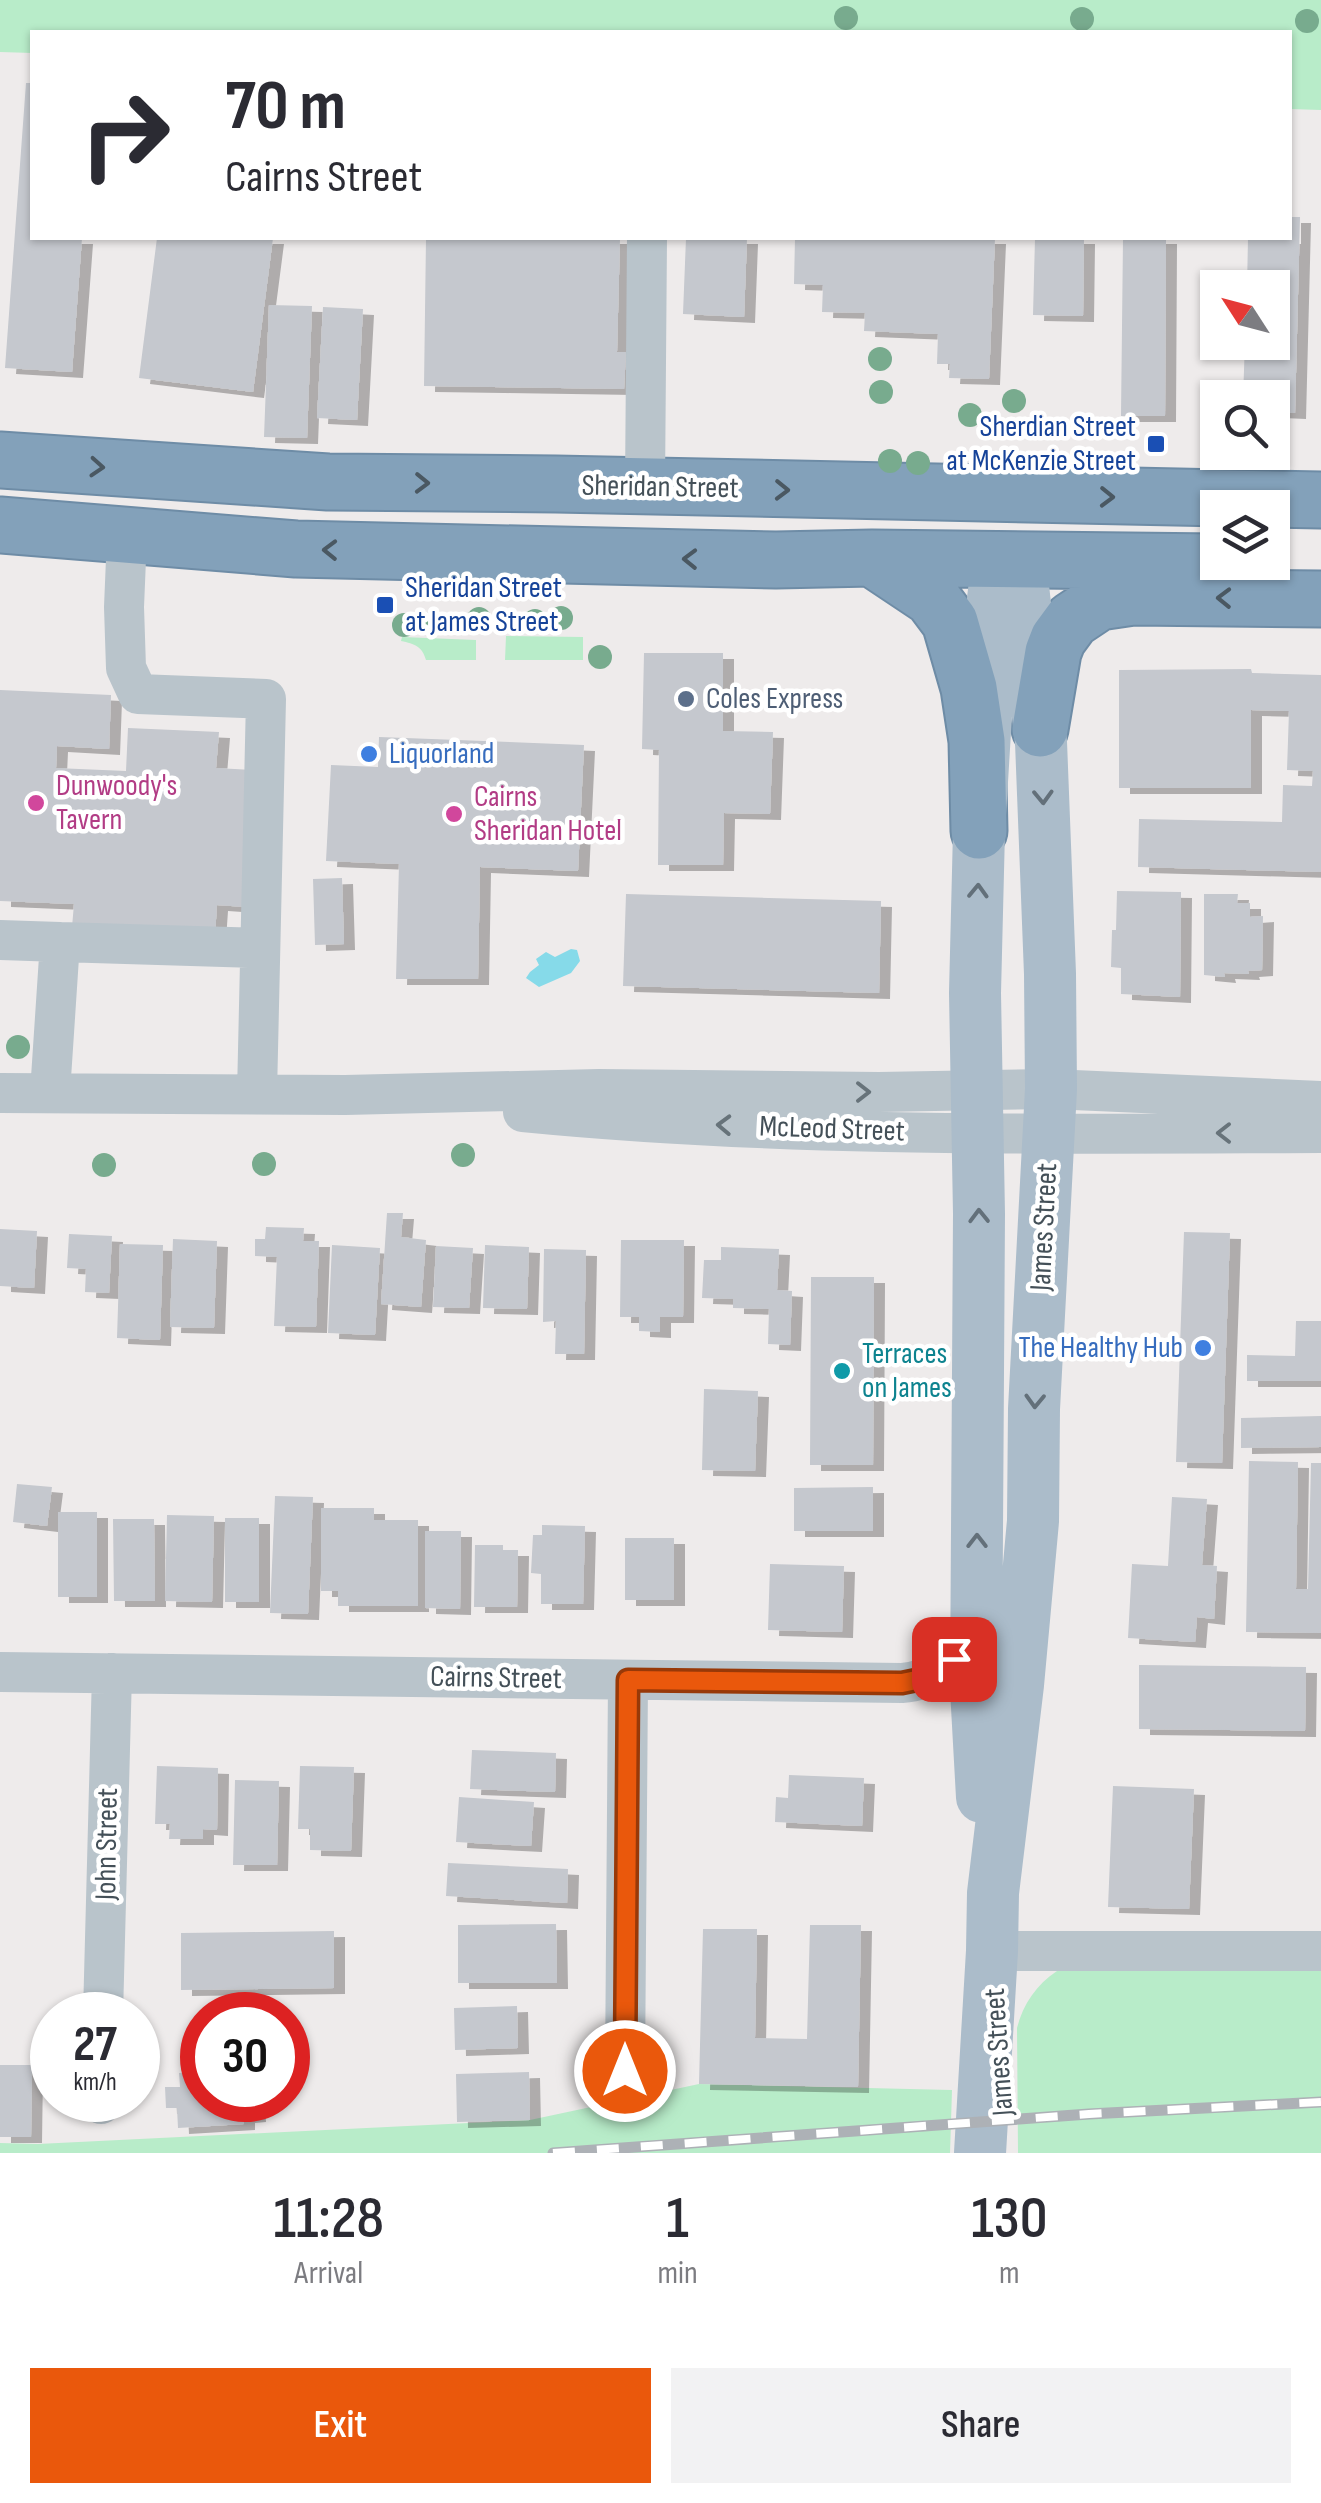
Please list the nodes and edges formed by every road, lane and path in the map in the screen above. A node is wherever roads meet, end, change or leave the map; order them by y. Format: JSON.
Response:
{"nodes":[{"id":1,"x":647,"y":240,"type":"edge"},
{"id":2,"x":0,"y":460,"type":"edge"},
{"id":3,"x":645,"y":486,"type":"junction"},
{"id":4,"x":1010,"y":495,"type":"junction"},
{"id":5,"x":1321,"y":500,"type":"edge"},
{"id":6,"x":0,"y":525,"type":"edge"},
{"id":7,"x":128,"y":535,"type":"junction"},
{"id":8,"x":872,"y":558,"type":"junction"},
{"id":9,"x":1008,"y":560,"type":"junction"},
{"id":10,"x":1200,"y":562,"type":"edge"},
{"id":11,"x":1290,"y":563,"type":"edge"},
{"id":12,"x":1321,"y":564,"type":"edge"},
{"id":13,"x":1321,"y":598,"type":"edge"},
{"id":14,"x":1040,"y":729,"type":"junction"},
{"id":15,"x":980,"y":831,"type":"junction"},
{"id":16,"x":0,"y":940,"type":"edge"},
{"id":17,"x":60,"y":942,"type":"junction"},
{"id":18,"x":260,"y":948,"type":"junction"},
{"id":19,"x":0,"y":1093,"type":"edge"},
{"id":20,"x":50,"y":1093,"type":"junction"},
{"id":21,"x":257,"y":1094,"type":"junction"},
{"id":22,"x":1321,"y":1101,"type":"edge"},
{"id":23,"x":1050,"y":1111,"type":"junction"},
{"id":24,"x":977,"y":1112,"type":"junction"},
{"id":25,"x":1321,"y":1133,"type":"edge"},
{"id":26,"x":976,"y":1638,"type":"junction"},
{"id":27,"x":0,"y":1672,"type":"edge"},
{"id":28,"x":112,"y":1673,"type":"junction"},
{"id":29,"x":628,"y":1680,"type":"junction"},
{"id":30,"x":993,"y":1893,"type":"junction"},
{"id":31,"x":992,"y":1951,"type":"junction"},
{"id":32,"x":1321,"y":1951,"type":"edge"},
{"id":33,"x":104,"y":1992,"type":"edge"},
{"id":34,"x":625,"y":2071,"type":"dead end"},
{"id":35,"x":980,"y":2153,"type":"edge"},
{"id":36,"x":1005,"y":2153,"type":"edge"}],
"edges":[{"from":1,"to":3,"type":"street"},
{"from":2,"to":3,"type":"highway","name":"Sheridan Street","one_way":true},
{"from":3,"to":4,"type":"highway","name":"Sheridan Street","one_way":true},
{"from":4,"to":5,"type":"highway","name":"Sheridan Street","one_way":true},
{"from":4,"to":9,"type":"highway"},
{"from":6,"to":7,"type":"highway"},
{"from":8,"to":7,"type":"highway","one_way":true},
{"from":7,"to":18,"type":"street"},
{"from":8,"to":9,"type":"highway"},
{"from":8,"to":15,"type":"highway"},
{"from":9,"to":10,"type":"highway"},
{"from":9,"to":14,"type":"main road","name":"James Street"},
{"from":9,"to":15,"type":"main road","name":"James Street"},
{"from":11,"to":12,"type":"highway"},
{"from":13,"to":14,"type":"highway","one_way":true},
{"from":14,"to":23,"type":"main road","name":"James Street","one_way":true},
{"from":24,"to":15,"type":"main road","name":"James Street","one_way":true},
{"from":16,"to":17,"type":"street"},
{"from":17,"to":18,"type":"street"},
{"from":17,"to":20,"type":"street"},
{"from":18,"to":21,"type":"street"},
{"from":19,"to":20,"type":"street","name":"McLeod Street"},
{"from":20,"to":21,"type":"street","name":"McLeod Street"},
{"from":21,"to":24,"type":"street","name":"McLeod Street"},
{"from":22,"to":23,"type":"street","name":"McLeod Street"},
{"from":23,"to":24,"type":"street","name":"McLeod Street"},
{"from":25,"to":23,"type":"street","name":"McLeod Street","one_way":true},
{"from":23,"to":30,"type":"main road","name":"James Street","one_way":true},
{"from":26,"to":24,"type":"main road","name":"James Street","one_way":true},
{"from":26,"to":29,"type":"street","name":"Cairns Street"},
{"from":26,"to":30,"type":"main road","name":"James Street"},
{"from":27,"to":28,"type":"street","name":"Cairns Street"},
{"from":28,"to":29,"type":"street","name":"Cairns Street"},
{"from":28,"to":33,"type":"street","name":"John Street"},
{"from":29,"to":34,"type":"street"},
{"from":30,"to":31,"type":"main road","name":"James Street"},
{"from":31,"to":32,"type":"street"},
{"from":31,"to":35,"type":"main road","name":"James Street"},
{"from":31,"to":36,"type":"main road","name":"James Street"}]}
